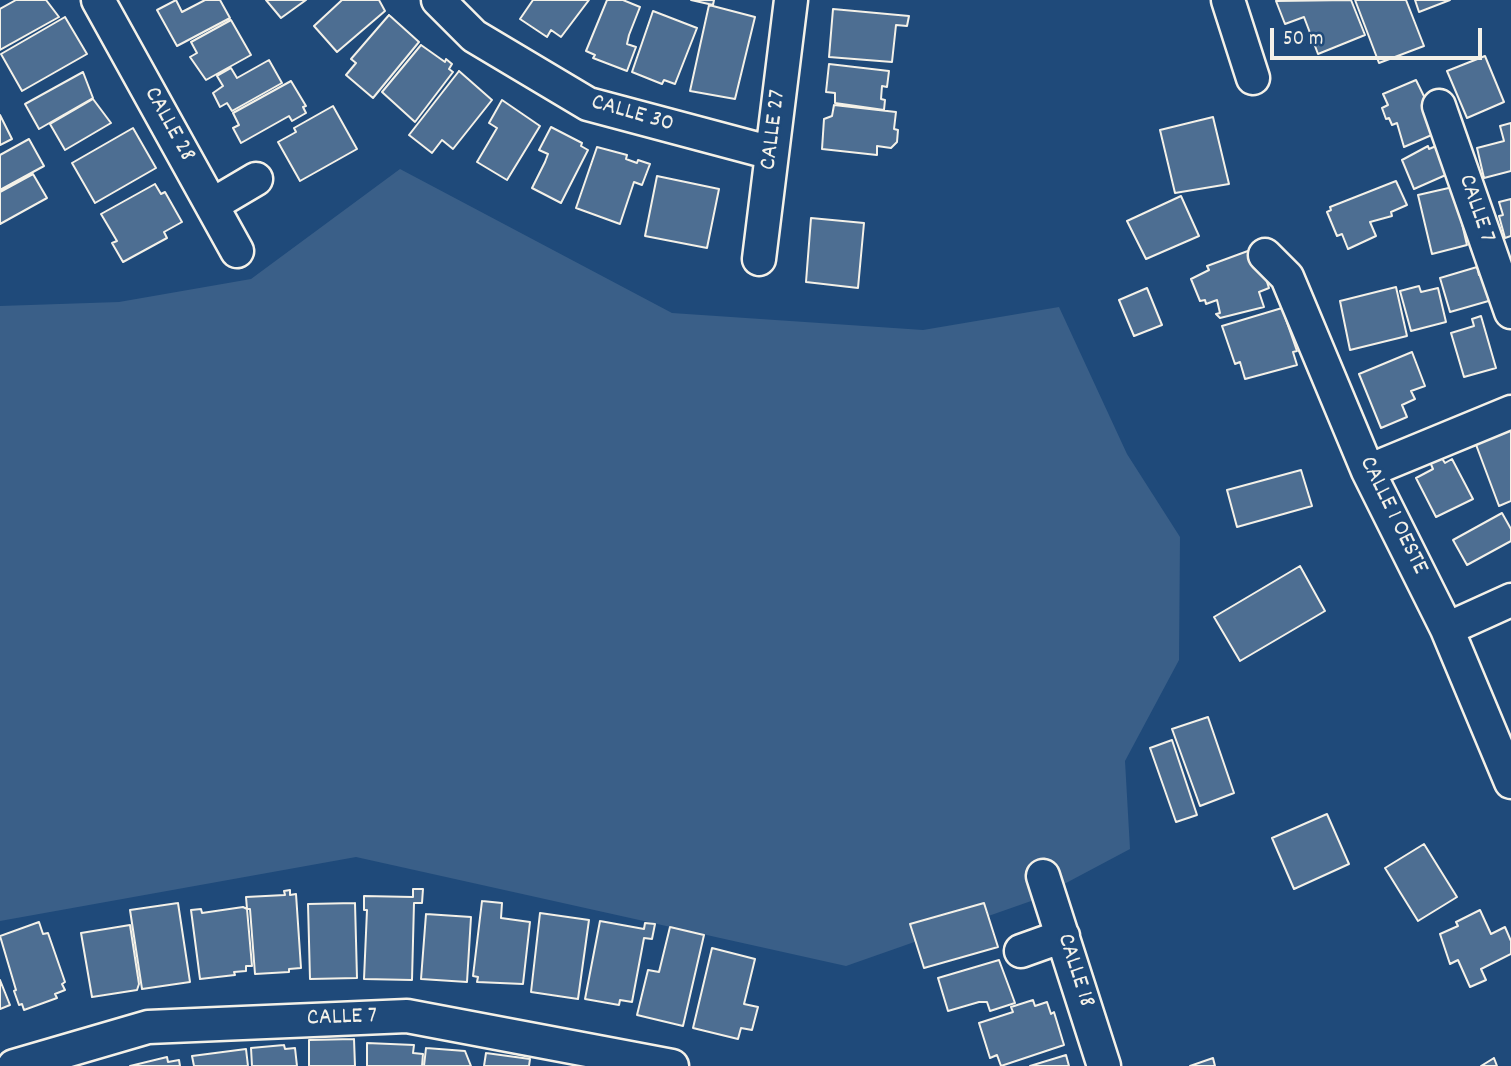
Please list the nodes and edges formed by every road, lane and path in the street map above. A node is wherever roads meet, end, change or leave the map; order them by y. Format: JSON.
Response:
{"nodes":[{"id":1,"x":98,"y":0,"type":"edge"},
{"id":2,"x":438,"y":0,"type":"edge"},
{"id":3,"x":791,"y":0,"type":"edge"},
{"id":4,"x":1228,"y":0,"type":"edge"},
{"id":5,"x":1253,"y":78,"type":"dead end"},
{"id":6,"x":1439,"y":106,"type":"dead end"},
{"id":7,"x":772,"y":153,"type":"junction"},
{"id":8,"x":256,"y":179,"type":"dead end"},
{"id":9,"x":212,"y":205,"type":"junction"},
{"id":10,"x":237,"y":251,"type":"dead end"},
{"id":11,"x":1265,"y":255,"type":"dead end"},
{"id":12,"x":759,"y":259,"type":"dead end"},
{"id":13,"x":1511,"y":312,"type":"edge"},
{"id":14,"x":1511,"y":412,"type":"edge"},
{"id":15,"x":1368,"y":471,"type":"junction"},
{"id":16,"x":1511,"y":600,"type":"edge"},
{"id":17,"x":1447,"y":629,"type":"junction"},
{"id":18,"x":1511,"y":782,"type":"edge"},
{"id":19,"x":1042,"y":876,"type":"dead end"},
{"id":20,"x":1063,"y":936,"type":"junction"},
{"id":21,"x":1021,"y":951,"type":"dead end"},
{"id":22,"x":14,"y":1066,"type":"edge"},
{"id":23,"x":672,"y":1066,"type":"edge"},
{"id":24,"x":1104,"y":1066,"type":"edge"}],
"edges":[{"from":1,"to":9,"type":"street","name":"CALLE 28"},
{"from":2,"to":7,"type":"street","name":"CALLE 30"},
{"from":3,"to":7,"type":"street","name":"CALLE 27"},
{"from":4,"to":5,"type":"street"},
{"from":6,"to":13,"type":"street","name":"CALLE 7"},
{"from":7,"to":12,"type":"street","name":"CALLE 27"},
{"from":8,"to":9,"type":"street"},
{"from":9,"to":10,"type":"street","name":"CALLE 28"},
{"from":11,"to":15,"type":"street","name":"CALLE 1 OESTE"},
{"from":14,"to":15,"type":"street"},
{"from":15,"to":17,"type":"street","name":"CALLE 1 OESTE"},
{"from":16,"to":17,"type":"street"},
{"from":17,"to":18,"type":"street","name":"CALLE 1 OESTE"},
{"from":19,"to":20,"type":"street","name":"CALLE 18"},
{"from":20,"to":21,"type":"street"},
{"from":20,"to":24,"type":"street","name":"CALLE 18"},
{"from":22,"to":23,"type":"street","name":"CALLE 7"}]}
